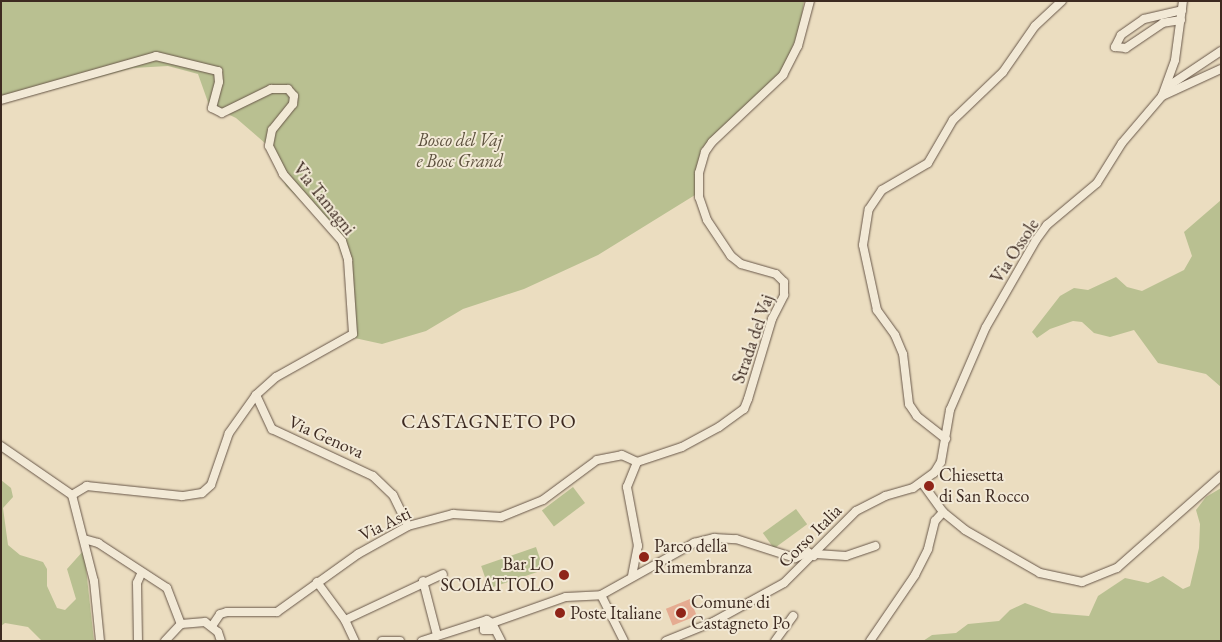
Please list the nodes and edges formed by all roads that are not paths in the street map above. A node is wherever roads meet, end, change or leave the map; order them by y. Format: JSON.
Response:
{"nodes":[{"id":1,"x":810,"y":1,"type":"edge"},
{"id":2,"x":1062,"y":1,"type":"edge"},
{"id":3,"x":1183,"y":1,"type":"edge"},
{"id":4,"x":1182,"y":10,"type":"junction"},
{"id":5,"x":1181,"y":20,"type":"junction"},
{"id":6,"x":1221,"y":51,"type":"edge"},
{"id":7,"x":1221,"y":70,"type":"edge"},
{"id":8,"x":1167,"y":87,"type":"junction"},
{"id":9,"x":1162,"y":96,"type":"junction"},
{"id":10,"x":1,"y":100,"type":"edge"},
{"id":11,"x":256,"y":395,"type":"junction"},
{"id":12,"x":946,"y":439,"type":"junction"},
{"id":13,"x":1,"y":446,"type":"edge"},
{"id":14,"x":637,"y":462,"type":"junction"},
{"id":15,"x":1221,"y":476,"type":"edge"},
{"id":16,"x":922,"y":483,"type":"junction"},
{"id":17,"x":72,"y":495,"type":"junction"},
{"id":18,"x":943,"y":512,"type":"junction"},
{"id":19,"x":408,"y":526,"type":"junction"},
{"id":20,"x":84,"y":539,"type":"junction"},
{"id":21,"x":875,"y":546,"type":"dead end"},
{"id":22,"x":815,"y":555,"type":"junction"},
{"id":23,"x":141,"y":574,"type":"junction"},
{"id":24,"x":443,"y":574,"type":"dead end"},
{"id":25,"x":632,"y":576,"type":"junction"},
{"id":26,"x":423,"y":581,"type":"junction"},
{"id":27,"x":317,"y":582,"type":"junction"},
{"id":28,"x":602,"y":595,"type":"junction"},
{"id":29,"x":793,"y":616,"type":"dead end"},
{"id":30,"x":345,"y":620,"type":"junction"},
{"id":31,"x":181,"y":624,"type":"junction"},
{"id":32,"x":212,"y":626,"type":"junction"},
{"id":33,"x":489,"y":626,"type":"junction"},
{"id":34,"x":437,"y":636,"type":"junction"},
{"id":35,"x":501,"y":640,"type":"edge"},
{"id":36,"x":100,"y":641,"type":"edge"},
{"id":37,"x":138,"y":641,"type":"edge"},
{"id":38,"x":165,"y":641,"type":"edge"},
{"id":39,"x":221,"y":641,"type":"edge"},
{"id":40,"x":355,"y":641,"type":"edge"},
{"id":41,"x":382,"y":641,"type":"edge"},
{"id":42,"x":400,"y":641,"type":"edge"},
{"id":43,"x":422,"y":641,"type":"edge"},
{"id":44,"x":624,"y":641,"type":"edge"},
{"id":45,"x":666,"y":641,"type":"edge"},
{"id":46,"x":775,"y":641,"type":"edge"},
{"id":47,"x":870,"y":641,"type":"edge"}],
"edges":[{"from":1,"to":14,"type":"street","name":"Strada del Vaj"},
{"from":2,"to":12,"type":"street"},
{"from":3,"to":4,"type":"street","name":"Via Ossole"},
{"from":4,"to":5,"type":"street","name":"Via Ossole"},
{"from":4,"to":5,"type":"street"},
{"from":5,"to":8,"type":"street","name":"Via Ossole"},
{"from":6,"to":8,"type":"street"},
{"from":7,"to":9,"type":"street"},
{"from":8,"to":9,"type":"street","name":"Via Ossole"},
{"from":9,"to":12,"type":"street","name":"Via Ossole"},
{"from":10,"to":11,"type":"street","name":"Via Tamagni"},
{"from":11,"to":17,"type":"street"},
{"from":11,"to":19,"type":"street","name":"Via Genova"},
{"from":12,"to":16,"type":"street","name":"Via Ossole"},
{"from":13,"to":17,"type":"street"},
{"from":14,"to":19,"type":"street","name":"Via Asti"},
{"from":14,"to":25,"type":"street"},
{"from":15,"to":18,"type":"street"},
{"from":16,"to":18,"type":"street"},
{"from":16,"to":22,"type":"street","name":"Corso Italia"},
{"from":17,"to":20,"type":"street"},
{"from":18,"to":47,"type":"street"},
{"from":19,"to":27,"type":"street","name":"Via Asti"},
{"from":20,"to":23,"type":"street"},
{"from":20,"to":36,"type":"street"},
{"from":21,"to":22,"type":"street"},
{"from":22,"to":25,"type":"street"},
{"from":22,"to":45,"type":"street","name":"Corso Italia"},
{"from":23,"to":31,"type":"street"},
{"from":23,"to":37,"type":"street"},
{"from":24,"to":26,"type":"street"},
{"from":25,"to":28,"type":"street"},
{"from":26,"to":30,"type":"street"},
{"from":26,"to":34,"type":"street"},
{"from":27,"to":30,"type":"street"},
{"from":27,"to":32,"type":"street","name":"Via Asti"},
{"from":28,"to":33,"type":"street"},
{"from":28,"to":44,"type":"street"},
{"from":29,"to":46,"type":"street"},
{"from":30,"to":40,"type":"street"},
{"from":31,"to":32,"type":"street"},
{"from":31,"to":38,"type":"street"},
{"from":32,"to":39,"type":"street"},
{"from":33,"to":34,"type":"street"},
{"from":33,"to":35,"type":"street"},
{"from":34,"to":43,"type":"street"},
{"from":41,"to":42,"type":"street"}]}
